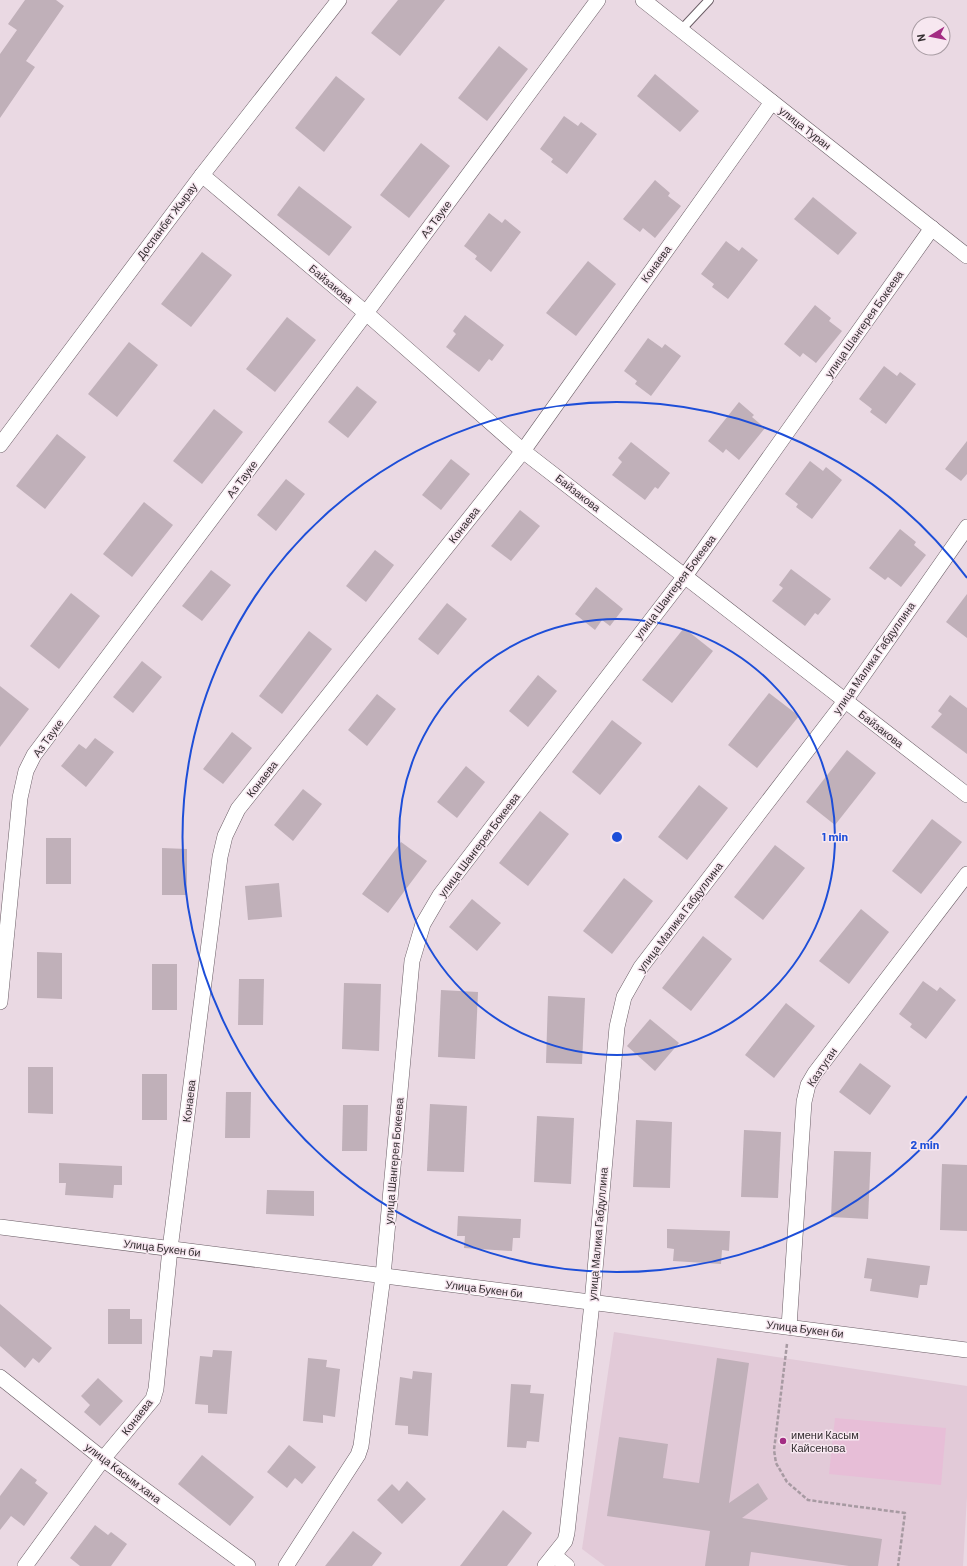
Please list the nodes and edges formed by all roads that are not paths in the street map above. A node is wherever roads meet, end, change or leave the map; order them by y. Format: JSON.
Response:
{"nodes":[{"id":1,"x":339,"y":0,"type":"edge"},
{"id":2,"x":598,"y":0,"type":"edge"},
{"id":3,"x":643,"y":0,"type":"edge"},
{"id":4,"x":709,"y":0,"type":"edge"},
{"id":5,"x":681,"y":30,"type":"junction"},
{"id":6,"x":772,"y":102,"type":"junction"},
{"id":7,"x":202,"y":175,"type":"junction"},
{"id":8,"x":932,"y":228,"type":"junction"},
{"id":9,"x":967,"y":256,"type":"edge"},
{"id":10,"x":366,"y":314,"type":"junction"},
{"id":11,"x":0,"y":445,"type":"edge"},
{"id":12,"x":523,"y":451,"type":"junction"},
{"id":13,"x":967,"y":527,"type":"edge"},
{"id":14,"x":685,"y":576,"type":"junction"},
{"id":15,"x":845,"y":701,"type":"junction"},
{"id":16,"x":967,"y":795,"type":"edge"},
{"id":17,"x":967,"y":874,"type":"edge"},
{"id":18,"x":0,"y":1002,"type":"edge"},
{"id":19,"x":0,"y":1227,"type":"edge"},
{"id":20,"x":170,"y":1249,"type":"junction"},
{"id":21,"x":383,"y":1276,"type":"junction"},
{"id":22,"x":592,"y":1303,"type":"junction"},
{"id":23,"x":789,"y":1327,"type":"junction"},
{"id":24,"x":967,"y":1350,"type":"edge"},
{"id":25,"x":0,"y":1377,"type":"edge"},
{"id":26,"x":103,"y":1459,"type":"junction"},
{"id":27,"x":550,"y":1561,"type":"edge"},
{"id":28,"x":24,"y":1566,"type":"edge"},
{"id":29,"x":248,"y":1566,"type":"edge"},
{"id":30,"x":286,"y":1566,"type":"edge"},
{"id":31,"x":567,"y":1566,"type":"edge"}],
"edges":[{"from":1,"to":7,"type":"street","name":"Доспанбет Жырау"},
{"from":2,"to":10,"type":"street","name":"Аз Тауке"},
{"from":3,"to":5,"type":"street","name":"улица Туран"},
{"from":4,"to":5,"type":"lane"},
{"from":5,"to":6,"type":"street","name":"улица Туран"},
{"from":6,"to":8,"type":"street","name":"улица Туран"},
{"from":6,"to":12,"type":"street","name":"Конаева"},
{"from":7,"to":10,"type":"street","name":"Байзакова"},
{"from":7,"to":11,"type":"street","name":"Доспанбет Жырау"},
{"from":8,"to":9,"type":"street","name":"улица Туран"},
{"from":8,"to":14,"type":"street","name":"улица Шангерея Бокеева"},
{"from":10,"to":12,"type":"street","name":"Байзакова"},
{"from":10,"to":18,"type":"street","name":"Аз Тауке"},
{"from":12,"to":14,"type":"street","name":"Байзакова"},
{"from":12,"to":20,"type":"street","name":"Конаева"},
{"from":13,"to":15,"type":"street","name":"улица Малика Габдуллина"},
{"from":14,"to":15,"type":"street","name":"Байзакова"},
{"from":14,"to":21,"type":"street","name":"улица Шангерея Бокеева"},
{"from":15,"to":16,"type":"street","name":"Байзакова"},
{"from":15,"to":22,"type":"street","name":"улица Малика Габдуллина"},
{"from":17,"to":23,"type":"street","name":"Казтуган"},
{"from":19,"to":20,"type":"street","name":"Улица Букен би"},
{"from":20,"to":21,"type":"street","name":"Улица Букен би"},
{"from":20,"to":26,"type":"street","name":"Конаева"},
{"from":21,"to":22,"type":"street","name":"Улица Букен би"},
{"from":21,"to":30,"type":"street","name":"улица Шангерея Бокеева"},
{"from":22,"to":23,"type":"street","name":"Улица Букен би"},
{"from":22,"to":27,"type":"street","name":"улица Малика Габдуллина"},
{"from":23,"to":24,"type":"street","name":"Улица Букен би"},
{"from":25,"to":26,"type":"street","name":"улица Касым хана"},
{"from":26,"to":28,"type":"street","name":"Конаева"},
{"from":26,"to":29,"type":"street","name":"улица Касым хана"},
{"from":27,"to":31,"type":"street"}]}
